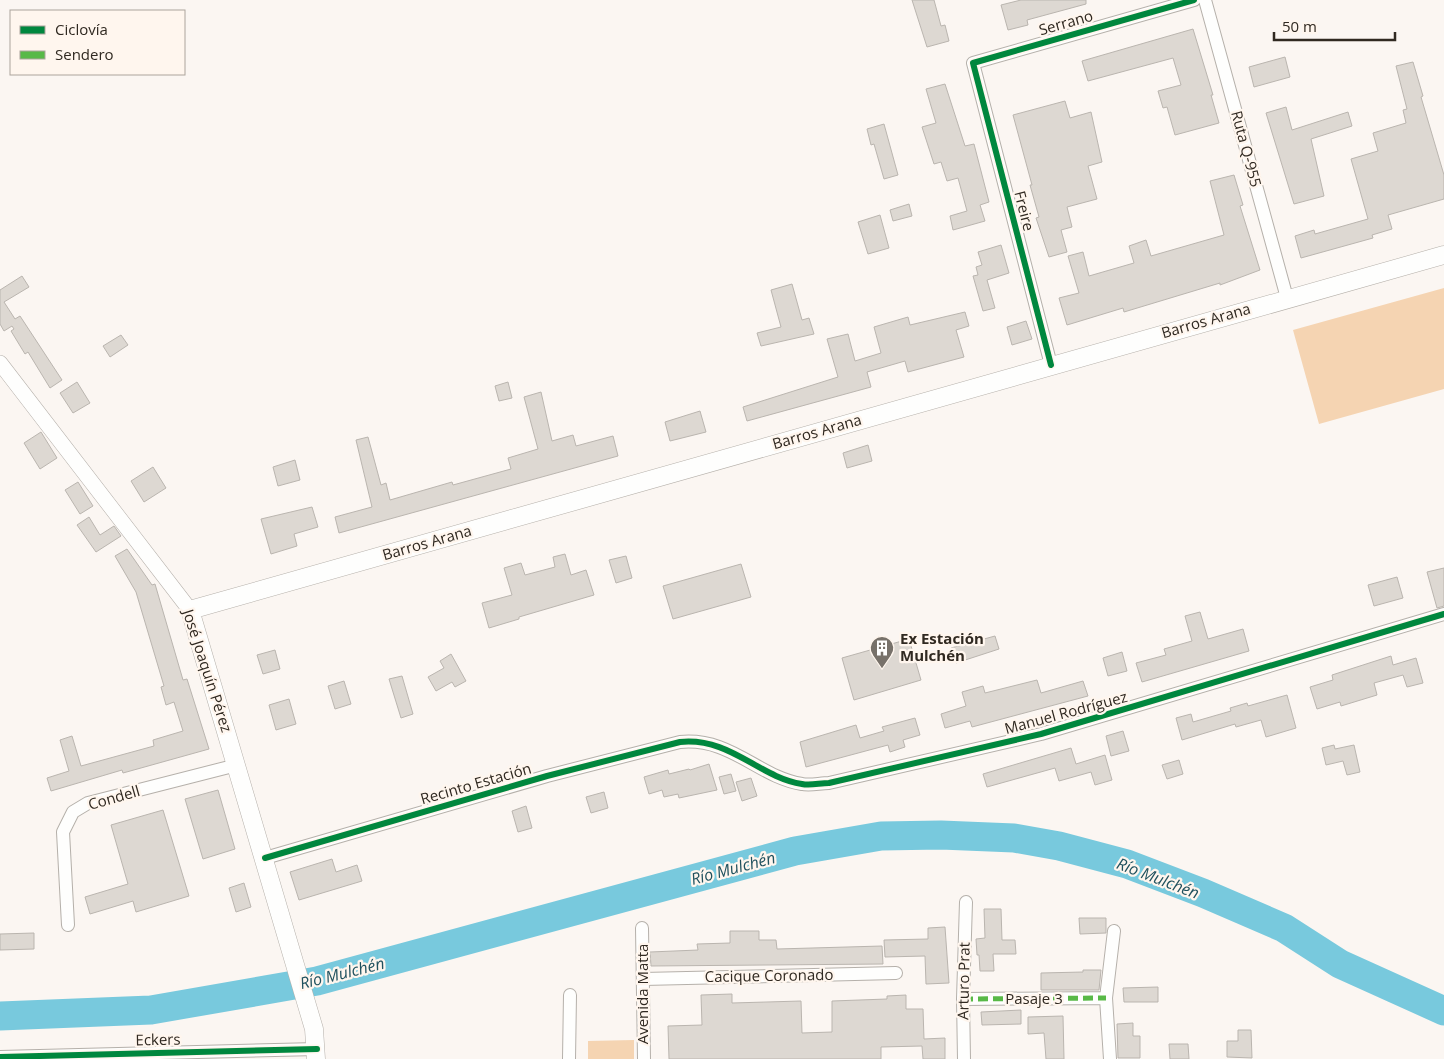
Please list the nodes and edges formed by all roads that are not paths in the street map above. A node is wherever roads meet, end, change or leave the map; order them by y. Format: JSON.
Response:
{"nodes":[{"id":1,"x":1194,"y":0,"type":"edge"},
{"id":2,"x":1205,"y":0,"type":"edge"},
{"id":3,"x":973,"y":62,"type":"joint"},
{"id":4,"x":1444,"y":255,"type":"edge"},
{"id":5,"x":1287,"y":298,"type":"junction"},
{"id":6,"x":0,"y":363,"type":"edge"},
{"id":7,"x":1051,"y":365,"type":"junction"},
{"id":8,"x":190,"y":610,"type":"junction"},
{"id":9,"x":1444,"y":614,"type":"edge"},
{"id":10,"x":695,"y":741,"type":"joint"},
{"id":11,"x":237,"y":765,"type":"junction"},
{"id":12,"x":265,"y":858,"type":"junction"},
{"id":13,"x":966,"y":902,"type":"dead end"},
{"id":14,"x":68,"y":925,"type":"dead end"},
{"id":15,"x":642,"y":928,"type":"dead end"},
{"id":16,"x":1114,"y":931,"type":"dead end"},
{"id":17,"x":896,"y":973,"type":"dead end"},
{"id":18,"x":643,"y":978,"type":"junction"},
{"id":19,"x":570,"y":995,"type":"dead end"},
{"id":20,"x":1106,"y":998,"type":"junction"},
{"id":21,"x":963,"y":999,"type":"junction"},
{"id":22,"x":316,"y":1054,"type":"edge"},
{"id":23,"x":0,"y":1057,"type":"edge"},
{"id":24,"x":73,"y":1057,"type":"edge"},
{"id":25,"x":569,"y":1059,"type":"edge"},
{"id":26,"x":644,"y":1059,"type":"edge"},
{"id":27,"x":964,"y":1059,"type":"edge"},
{"id":28,"x":1110,"y":1059,"type":"edge"}],
"edges":[{"from":1,"to":3,"type":"street","name":"Serrano"},
{"from":2,"to":5,"type":"street","name":"Ruta Q-955"},
{"from":3,"to":7,"type":"street","name":"Freire"},
{"from":4,"to":5,"type":"main road","name":"Barros Arana"},
{"from":5,"to":7,"type":"main road","name":"Barros Arana"},
{"from":6,"to":8,"type":"street","name":"José Joaquín Pérez"},
{"from":7,"to":8,"type":"main road","name":"Barros Arana"},
{"from":8,"to":11,"type":"main road","name":"José Joaquín Pérez"},
{"from":9,"to":10,"type":"street","name":"Manuel Rodríguez"},
{"from":10,"to":12,"type":"street","name":"Recinto Estación"},
{"from":11,"to":12,"type":"main road","name":"José Joaquín Pérez"},
{"from":11,"to":14,"type":"street","name":"Condell"},
{"from":12,"to":22,"type":"main road","name":"José Joaquín Pérez"},
{"from":13,"to":21,"type":"street","name":"Arturo Prat"},
{"from":15,"to":18,"type":"street","name":"Avenida Matta"},
{"from":16,"to":20,"type":"street"},
{"from":17,"to":18,"type":"street","name":"Cacique Coronado"},
{"from":18,"to":26,"type":"street","name":"Avenida Matta"},
{"from":19,"to":25,"type":"street"},
{"from":20,"to":21,"type":"street","name":"Pasaje 3"},
{"from":20,"to":28,"type":"street"},
{"from":21,"to":27,"type":"street","name":"Arturo Prat"},
{"from":22,"to":24,"type":"street","name":"Eckers"},
{"from":23,"to":24,"type":"street","name":"Eckers"}]}
